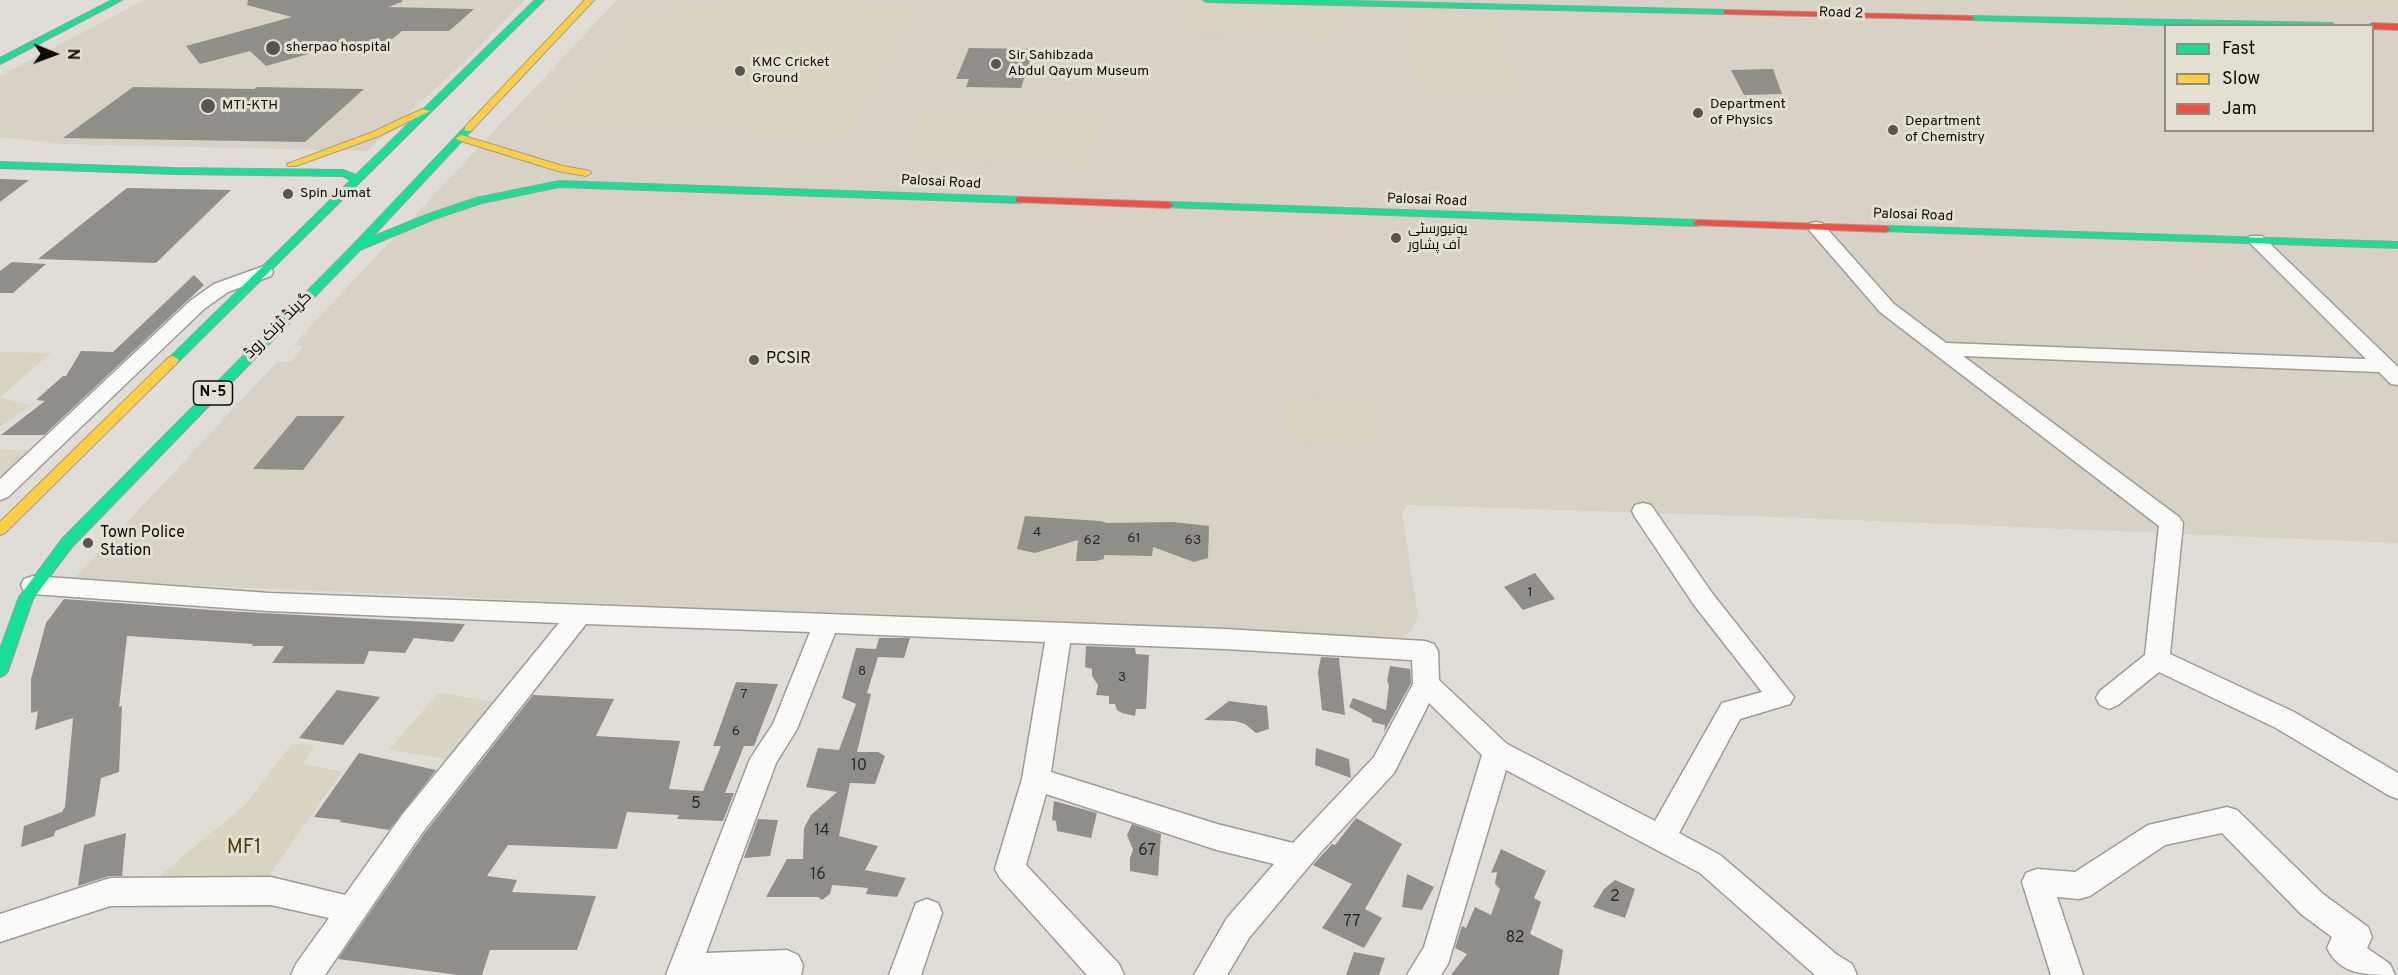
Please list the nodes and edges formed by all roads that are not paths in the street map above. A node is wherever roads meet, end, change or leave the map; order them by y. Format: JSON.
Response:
{"nodes":[{"id":1,"x":118,"y":0,"type":"edge"},
{"id":2,"x":540,"y":0,"type":"edge"},
{"id":3,"x":590,"y":0,"type":"edge"},
{"id":4,"x":1207,"y":0,"type":"edge"},
{"id":5,"x":1400,"y":2,"type":"edge"},
{"id":6,"x":2254,"y":24,"type":"edge"},
{"id":7,"x":2374,"y":26,"type":"edge"},
{"id":8,"x":2398,"y":27,"type":"edge"},
{"id":9,"x":0,"y":61,"type":"edge"},
{"id":10,"x":425,"y":111,"type":"junction"},
{"id":11,"x":461,"y":138,"type":"junction"},
{"id":12,"x":0,"y":165,"type":"edge"},
{"id":13,"x":250,"y":172,"type":"junction"},
{"id":14,"x":846,"y":180,"type":"dead end"},
{"id":15,"x":355,"y":181,"type":"junction"},
{"id":16,"x":670,"y":184,"type":"junction"},
{"id":17,"x":961,"y":184,"type":"dead end"},
{"id":18,"x":1906,"y":216,"type":"junction"},
{"id":19,"x":1816,"y":227,"type":"junction"},
{"id":20,"x":1913,"y":230,"type":"junction"},
{"id":21,"x":2398,"y":231,"type":"edge"},
{"id":22,"x":2250,"y":233,"type":"junction"},
{"id":23,"x":2398,"y":245,"type":"edge"},
{"id":24,"x":356,"y":248,"type":"junction"},
{"id":25,"x":264,"y":272,"type":"junction"},
{"id":26,"x":1941,"y":349,"type":"junction"},
{"id":27,"x":2391,"y":372,"type":"edge"},
{"id":28,"x":0,"y":492,"type":"edge"},
{"id":29,"x":1643,"y":511,"type":"dead end"},
{"id":30,"x":4,"y":536,"type":"edge"},
{"id":31,"x":33,"y":585,"type":"junction"},
{"id":32,"x":580,"y":615,"type":"junction"},
{"id":33,"x":826,"y":624,"type":"junction"},
{"id":34,"x":14,"y":626,"type":"junction"},
{"id":35,"x":1059,"y":633,"type":"junction"},
{"id":36,"x":0,"y":637,"type":"edge"},
{"id":37,"x":2157,"y":659,"type":"junction"},
{"id":38,"x":0,"y":671,"type":"edge"},
{"id":39,"x":1426,"y":684,"type":"junction"},
{"id":40,"x":2109,"y":698,"type":"dead end"},
{"id":41,"x":1497,"y":752,"type":"junction"},
{"id":42,"x":1036,"y":779,"type":"junction"},
{"id":43,"x":2398,"y":787,"type":"edge"},
{"id":44,"x":1661,"y":838,"type":"junction"},
{"id":45,"x":1299,"y":857,"type":"junction"},
{"id":46,"x":352,"y":910,"type":"junction"},
{"id":47,"x":927,"y":913,"type":"dead end"},
{"id":48,"x":0,"y":928,"type":"edge"},
{"id":49,"x":684,"y":971,"type":"edge"},
{"id":50,"x":1830,"y":971,"type":"edge"},
{"id":51,"x":306,"y":975,"type":"edge"},
{"id":52,"x":785,"y":975,"type":"edge"},
{"id":53,"x":905,"y":975,"type":"edge"},
{"id":54,"x":1108,"y":975,"type":"edge"},
{"id":55,"x":1210,"y":975,"type":"edge"},
{"id":56,"x":1423,"y":975,"type":"edge"},
{"id":57,"x":2067,"y":975,"type":"edge"},
{"id":58,"x":2379,"y":975,"type":"edge"}],
"edges":[{"from":1,"to":9,"type":"main road"},
{"from":2,"to":10,"type":"main road"},
{"from":3,"to":11,"type":"main road","name":"گرینڈ ٹرنک روڈ","number":"N-5"},
{"from":4,"to":5,"type":"main road","name":"Road 2"},
{"from":5,"to":6,"type":"main road","name":"Road 2"},
{"from":7,"to":8,"type":"main road"},
{"from":10,"to":13,"type":"main road"},
{"from":10,"to":15,"type":"main road"},
{"from":11,"to":16,"type":"main road"},
{"from":11,"to":24,"type":"main road","name":"گرینڈ ٹرنک روڈ","number":"N-5"},
{"from":12,"to":13,"type":"main road"},
{"from":13,"to":15,"type":"main road"},
{"from":14,"to":16,"type":"main road"},
{"from":15,"to":25,"type":"main road"},
{"from":16,"to":19,"type":"main road"},
{"from":16,"to":24,"type":"main road"},
{"from":17,"to":18,"type":"main road","name":"Palosai Road"},
{"from":18,"to":20,"type":"main road"},
{"from":18,"to":22,"type":"main road","name":"Palosai Road"},
{"from":19,"to":20,"type":"main road"},
{"from":19,"to":26,"type":"street"},
{"from":20,"to":22,"type":"main road"},
{"from":21,"to":22,"type":"main road","name":"Palosai Road"},
{"from":22,"to":23,"type":"main road"},
{"from":22,"to":27,"type":"street"},
{"from":24,"to":31,"type":"main road","name":"گرینڈ ٹرنک روڈ","number":"N-5"},
{"from":25,"to":28,"type":"street"},
{"from":25,"to":30,"type":"main road"},
{"from":26,"to":27,"type":"street"},
{"from":26,"to":37,"type":"street"},
{"from":29,"to":44,"type":"street"},
{"from":31,"to":32,"type":"street"},
{"from":31,"to":34,"type":"main road","name":"گرینڈ ٹرنک روڈ","number":"N-5"},
{"from":32,"to":33,"type":"street"},
{"from":32,"to":46,"type":"street"},
{"from":33,"to":35,"type":"street"},
{"from":33,"to":49,"type":"street"},
{"from":34,"to":36,"type":"main road"},
{"from":34,"to":38,"type":"main road","name":"گرینڈ ٹرنک روڈ","number":"N-5"},
{"from":35,"to":39,"type":"street"},
{"from":35,"to":42,"type":"street"},
{"from":37,"to":40,"type":"street"},
{"from":37,"to":43,"type":"street"},
{"from":39,"to":41,"type":"street"},
{"from":39,"to":45,"type":"street"},
{"from":41,"to":44,"type":"street"},
{"from":41,"to":56,"type":"street"},
{"from":42,"to":45,"type":"street"},
{"from":42,"to":54,"type":"street"},
{"from":44,"to":50,"type":"street"},
{"from":45,"to":55,"type":"street"},
{"from":46,"to":48,"type":"street"},
{"from":46,"to":51,"type":"street"},
{"from":47,"to":53,"type":"street"},
{"from":49,"to":52,"type":"street"},
{"from":57,"to":58,"type":"street"}]}
